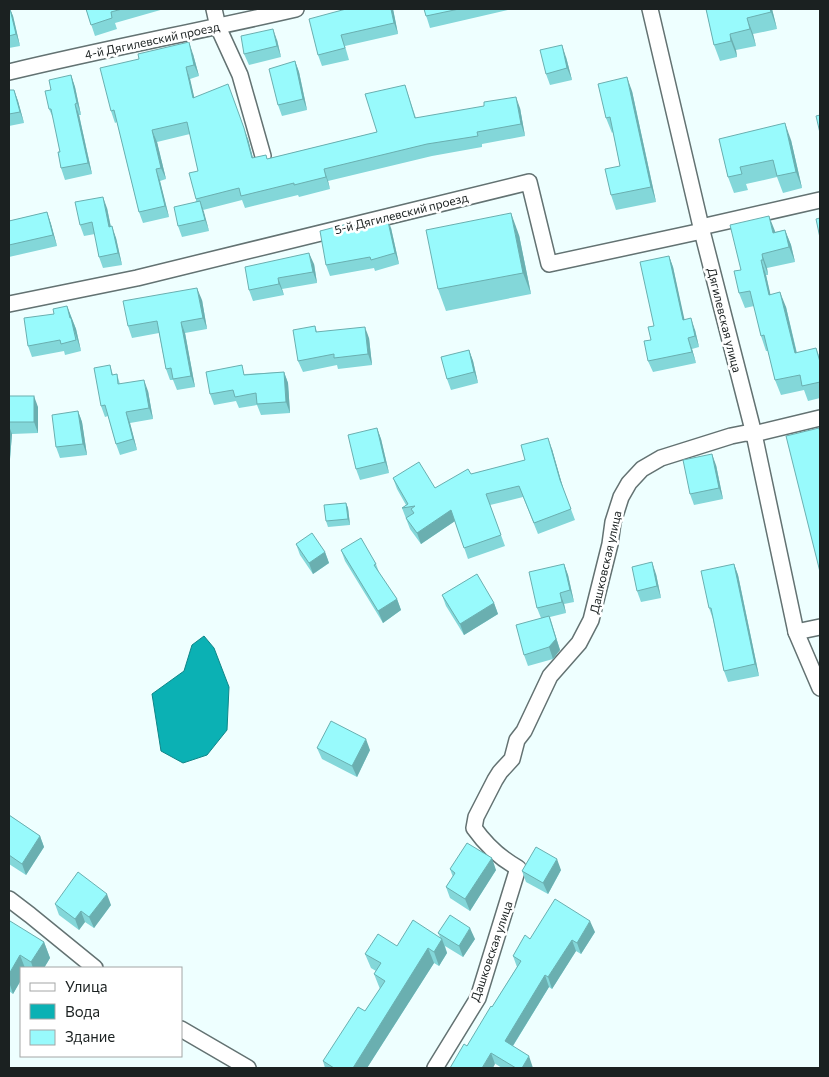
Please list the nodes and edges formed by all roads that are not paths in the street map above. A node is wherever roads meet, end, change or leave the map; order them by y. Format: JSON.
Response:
{"nodes":[{"id":1,"x":214,"y":9,"type":"edge"},
{"id":2,"x":296,"y":9,"type":"edge"},
{"id":3,"x":650,"y":9,"type":"edge"},
{"id":4,"x":218,"y":27,"type":"junction"},
{"id":5,"x":9,"y":72,"type":"edge"},
{"id":6,"x":263,"y":156,"type":"edge"},
{"id":7,"x":820,"y":200,"type":"edge"},
{"id":8,"x":701,"y":229,"type":"junction"},
{"id":9,"x":9,"y":304,"type":"edge"},
{"id":10,"x":820,"y":418,"type":"edge"},
{"id":11,"x":754,"y":434,"type":"junction"},
{"id":12,"x":820,"y":627,"type":"edge"},
{"id":13,"x":796,"y":632,"type":"junction"},
{"id":14,"x":820,"y":688,"type":"edge"},
{"id":15,"x":9,"y":899,"type":"edge"},
{"id":16,"x":94,"y":967,"type":"edge"},
{"id":17,"x":182,"y":1030,"type":"edge"},
{"id":18,"x":248,"y":1068,"type":"edge"},
{"id":19,"x":435,"y":1068,"type":"edge"}],
"edges":[{"from":1,"to":4,"type":"street"},
{"from":2,"to":4,"type":"street","name":"4-й Дягилевский проезд"},
{"from":3,"to":8,"type":"street","name":"Дягилевская улица"},
{"from":4,"to":5,"type":"street","name":"4-й Дягилевский проезд"},
{"from":4,"to":6,"type":"street"},
{"from":7,"to":8,"type":"street"},
{"from":8,"to":9,"type":"street","name":"5-й Дягилевский проезд"},
{"from":8,"to":11,"type":"street","name":"Дягилевская улица"},
{"from":10,"to":11,"type":"street"},
{"from":11,"to":13,"type":"street","name":"Дягилевская улица"},
{"from":11,"to":19,"type":"street","name":"Дашковская улица"},
{"from":12,"to":13,"type":"street"},
{"from":13,"to":14,"type":"street","name":"Дягилевская улица"},
{"from":15,"to":16,"type":"street"},
{"from":17,"to":18,"type":"street"}]}
